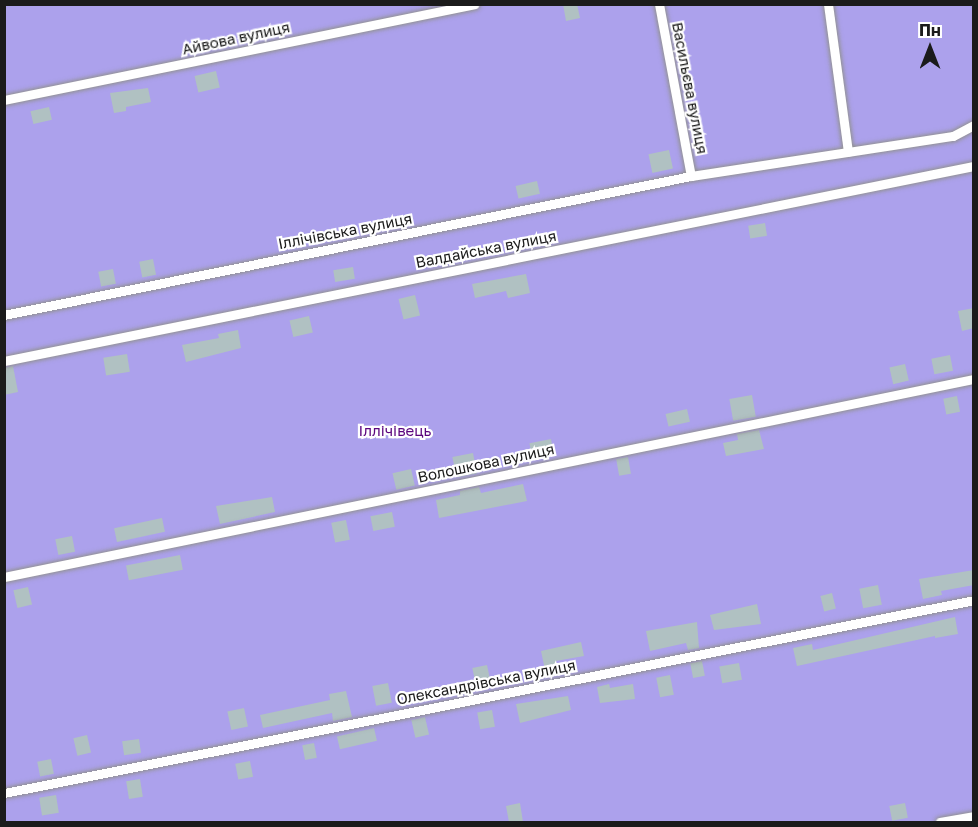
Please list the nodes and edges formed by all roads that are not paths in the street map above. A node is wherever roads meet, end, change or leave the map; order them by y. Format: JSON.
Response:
{"nodes":[{"id":1,"x":474,"y":4,"type":"edge"},
{"id":2,"x":659,"y":4,"type":"edge"},
{"id":3,"x":828,"y":4,"type":"edge"},
{"id":4,"x":4,"y":100,"type":"edge"},
{"id":5,"x":974,"y":125,"type":"edge"},
{"id":6,"x":848,"y":153,"type":"junction"},
{"id":7,"x":974,"y":166,"type":"edge"},
{"id":8,"x":691,"y":176,"type":"junction"},
{"id":9,"x":4,"y":315,"type":"edge"},
{"id":10,"x":4,"y":361,"type":"edge"},
{"id":11,"x":974,"y":379,"type":"edge"},
{"id":12,"x":4,"y":577,"type":"edge"},
{"id":13,"x":974,"y":600,"type":"edge"},
{"id":14,"x":4,"y":793,"type":"edge"},
{"id":15,"x":974,"y":816,"type":"edge"},
{"id":16,"x":940,"y":822,"type":"edge"}],
"edges":[{"from":1,"to":4,"type":"lane","name":"Айвова вулиця"},
{"from":2,"to":8,"type":"lane","name":"Васильєва вулиця"},
{"from":3,"to":6,"type":"lane"},
{"from":5,"to":6,"type":"lane","name":"Іллічівська вулиця"},
{"from":6,"to":8,"type":"lane","name":"Іллічівська вулиця"},
{"from":7,"to":10,"type":"lane","name":"Валдайська вулиця"},
{"from":8,"to":9,"type":"lane","name":"Іллічівська вулиця"},
{"from":11,"to":12,"type":"lane","name":"Волошкова вулиця"},
{"from":13,"to":14,"type":"lane","name":"Олександрівська вулиця"},
{"from":15,"to":16,"type":"lane"}]}
